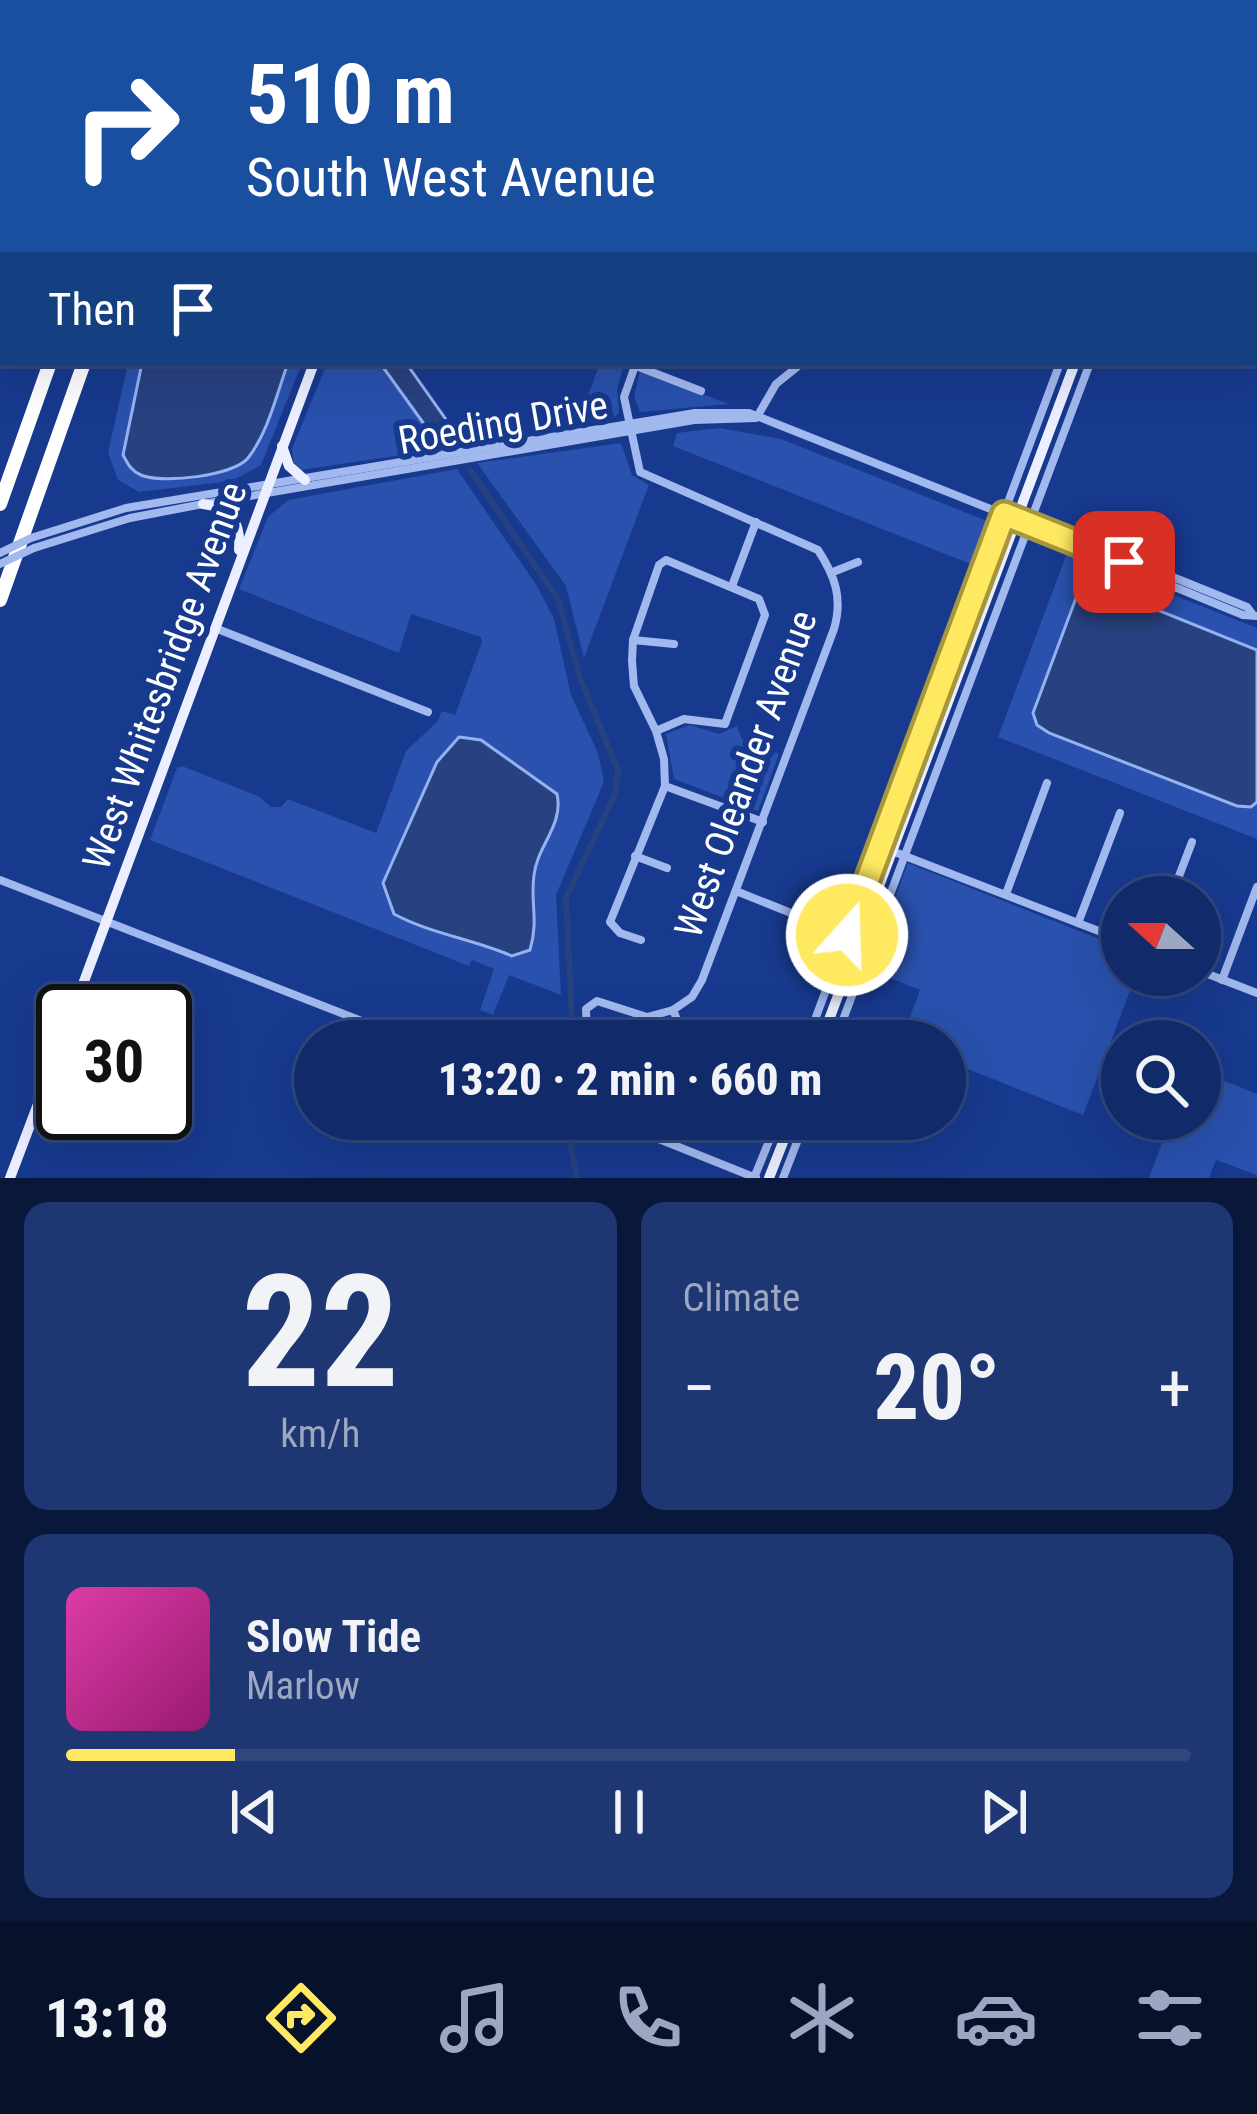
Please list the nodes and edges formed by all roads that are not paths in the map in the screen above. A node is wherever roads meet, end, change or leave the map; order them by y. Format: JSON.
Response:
{"nodes":[{"id":1,"x":49,"y":366,"type":"edge"},
{"id":2,"x":82,"y":366,"type":"edge"},
{"id":3,"x":313,"y":366,"type":"edge"},
{"id":4,"x":633,"y":366,"type":"edge"},
{"id":5,"x":639,"y":366,"type":"edge"},
{"id":6,"x":798,"y":366,"type":"edge"},
{"id":7,"x":1059,"y":366,"type":"edge"},
{"id":8,"x":1074,"y":366,"type":"edge"},
{"id":9,"x":1089,"y":366,"type":"edge"},
{"id":10,"x":700,"y":391,"type":"dead end"},
{"id":11,"x":757,"y":417,"type":"junction"},
{"id":12,"x":630,"y":428,"type":"junction"},
{"id":13,"x":282,"y":446,"type":"junction"},
{"id":14,"x":305,"y":480,"type":"junction"},
{"id":15,"x":264,"y":492,"type":"junction"},
{"id":16,"x":0,"y":504,"type":"edge"},
{"id":17,"x":203,"y":504,"type":"junction"},
{"id":18,"x":1010,"y":516,"type":"junction"},
{"id":19,"x":757,"y":522,"type":"junction"},
{"id":20,"x":1030,"y":524,"type":"junction"},
{"id":21,"x":32,"y":543,"type":"junction"},
{"id":22,"x":0,"y":553,"type":"edge"},
{"id":23,"x":239,"y":560,"type":"junction"},
{"id":24,"x":858,"y":562,"type":"dead end"},
{"id":25,"x":0,"y":564,"type":"edge"},
{"id":26,"x":833,"y":572,"type":"junction"},
{"id":27,"x":732,"y":586,"type":"junction"},
{"id":28,"x":0,"y":600,"type":"edge"},
{"id":29,"x":1255,"y":616,"type":"edge"},
{"id":30,"x":214,"y":627,"type":"junction"},
{"id":31,"x":633,"y":640,"type":"junction"},
{"id":32,"x":674,"y":644,"type":"dead end"},
{"id":33,"x":428,"y":712,"type":"dead end"},
{"id":34,"x":656,"y":731,"type":"junction"},
{"id":35,"x":1047,"y":783,"type":"dead end"},
{"id":36,"x":665,"y":786,"type":"junction"},
{"id":37,"x":1120,"y":813,"type":"dead end"},
{"id":38,"x":763,"y":822,"type":"junction"},
{"id":39,"x":1192,"y":842,"type":"dead end"},
{"id":40,"x":899,"y":854,"type":"junction"},
{"id":41,"x":634,"y":856,"type":"junction"},
{"id":42,"x":667,"y":868,"type":"dead end"},
{"id":43,"x":1179,"y":876,"type":"edge"},
{"id":44,"x":0,"y":880,"type":"edge"},
{"id":45,"x":1257,"y":887,"type":"edge"},
{"id":46,"x":736,"y":890,"type":"junction"},
{"id":47,"x":1006,"y":894,"type":"junction"},
{"id":48,"x":107,"y":920,"type":"junction"},
{"id":49,"x":1078,"y":922,"type":"junction"},
{"id":50,"x":1101,"y":931,"type":"edge"},
{"id":51,"x":847,"y":935,"type":"junction"},
{"id":52,"x":641,"y":940,"type":"dead end"},
{"id":53,"x":1222,"y":980,"type":"joint"},
{"id":54,"x":83,"y":984,"type":"edge"},
{"id":55,"x":1257,"y":994,"type":"edge"},
{"id":56,"x":673,"y":1010,"type":"junction"},
{"id":57,"x":360,"y":1020,"type":"edge"},
{"id":58,"x":586,"y":1020,"type":"edge"},
{"id":59,"x":677,"y":1020,"type":"edge"},
{"id":60,"x":815,"y":1020,"type":"edge"},
{"id":61,"x":830,"y":1020,"type":"edge"},
{"id":62,"x":842,"y":1020,"type":"edge"},
{"id":63,"x":36,"y":1109,"type":"edge"},
{"id":64,"x":661,"y":1140,"type":"edge"},
{"id":65,"x":770,"y":1140,"type":"edge"},
{"id":66,"x":784,"y":1140,"type":"edge"},
{"id":67,"x":798,"y":1140,"type":"edge"},
{"id":68,"x":10,"y":1178,"type":"edge"},
{"id":69,"x":755,"y":1178,"type":"edge"},
{"id":70,"x":769,"y":1178,"type":"edge"},
{"id":71,"x":783,"y":1178,"type":"edge"}],
"edges":[{"from":1,"to":16,"type":"highway"},
{"from":2,"to":28,"type":"highway"},
{"from":3,"to":13,"type":"main road","name":"West Whitesbridge Avenue"},
{"from":4,"to":12,"type":"street"},
{"from":5,"to":10,"type":"street"},
{"from":6,"to":11,"type":"street"},
{"from":7,"to":18,"type":"street"},
{"from":8,"to":18,"type":"main road"},
{"from":9,"to":20,"type":"street"},
{"from":11,"to":12,"type":"street","name":"Roeding Drive"},
{"from":11,"to":18,"type":"street"},
{"from":12,"to":14,"type":"street","name":"Roeding Drive"},
{"from":12,"to":15,"type":"street","name":"Roeding Drive"},
{"from":12,"to":19,"type":"street"},
{"from":13,"to":14,"type":"main road"},
{"from":13,"to":15,"type":"main road","name":"West Whitesbridge Avenue"},
{"from":14,"to":15,"type":"street","name":"Roeding Drive"},
{"from":15,"to":17,"type":"street","name":"Roeding Drive"},
{"from":15,"to":21,"type":"street","name":"Roeding Drive"},
{"from":15,"to":23,"type":"main road","name":"West Whitesbridge Avenue"},
{"from":17,"to":21,"type":"street","name":"Roeding Drive"},
{"from":17,"to":23,"type":"main road"},
{"from":18,"to":20,"type":"street"},
{"from":18,"to":40,"type":"main road"},
{"from":18,"to":51,"type":"street"},
{"from":19,"to":26,"type":"street"},
{"from":19,"to":27,"type":"street"},
{"from":20,"to":29,"type":"street"},
{"from":20,"to":40,"type":"street"},
{"from":21,"to":22,"type":"street","name":"Roeding Drive","bridge":true},
{"from":21,"to":25,"type":"street","name":"Roeding Drive","bridge":true},
{"from":23,"to":30,"type":"main road","name":"West Whitesbridge Avenue"},
{"from":24,"to":26,"type":"street","name":"West Oleander Avenue"},
{"from":26,"to":38,"type":"street","name":"West Oleander Avenue"},
{"from":27,"to":31,"type":"street"},
{"from":27,"to":34,"type":"street"},
{"from":30,"to":33,"type":"street"},
{"from":30,"to":48,"type":"main road","name":"West Whitesbridge Avenue"},
{"from":31,"to":32,"type":"street"},
{"from":31,"to":34,"type":"street"},
{"from":34,"to":36,"type":"street"},
{"from":35,"to":47,"type":"street"},
{"from":36,"to":38,"type":"street"},
{"from":36,"to":41,"type":"street"},
{"from":37,"to":49,"type":"street"},
{"from":38,"to":46,"type":"street","name":"West Oleander Avenue"},
{"from":39,"to":43,"type":"street"},
{"from":40,"to":47,"type":"street"},
{"from":40,"to":61,"type":"main road"},
{"from":40,"to":62,"type":"street"},
{"from":41,"to":42,"type":"street"},
{"from":41,"to":52,"type":"street"},
{"from":44,"to":48,"type":"street"},
{"from":45,"to":53,"type":"street"},
{"from":46,"to":51,"type":"street"},
{"from":46,"to":56,"type":"street","name":"West Oleander Avenue"},
{"from":47,"to":49,"type":"street"},
{"from":48,"to":54,"type":"main road","name":"West Whitesbridge Avenue"},
{"from":48,"to":57,"type":"street"},
{"from":49,"to":50,"type":"street"},
{"from":51,"to":60,"type":"street"},
{"from":53,"to":55,"type":"street"},
{"from":56,"to":58,"type":"street"},
{"from":56,"to":59,"type":"street"},
{"from":63,"to":68,"type":"main road"},
{"from":64,"to":69,"type":"street"},
{"from":65,"to":69,"type":"street"},
{"from":66,"to":70,"type":"main road"},
{"from":67,"to":71,"type":"street"}]}
